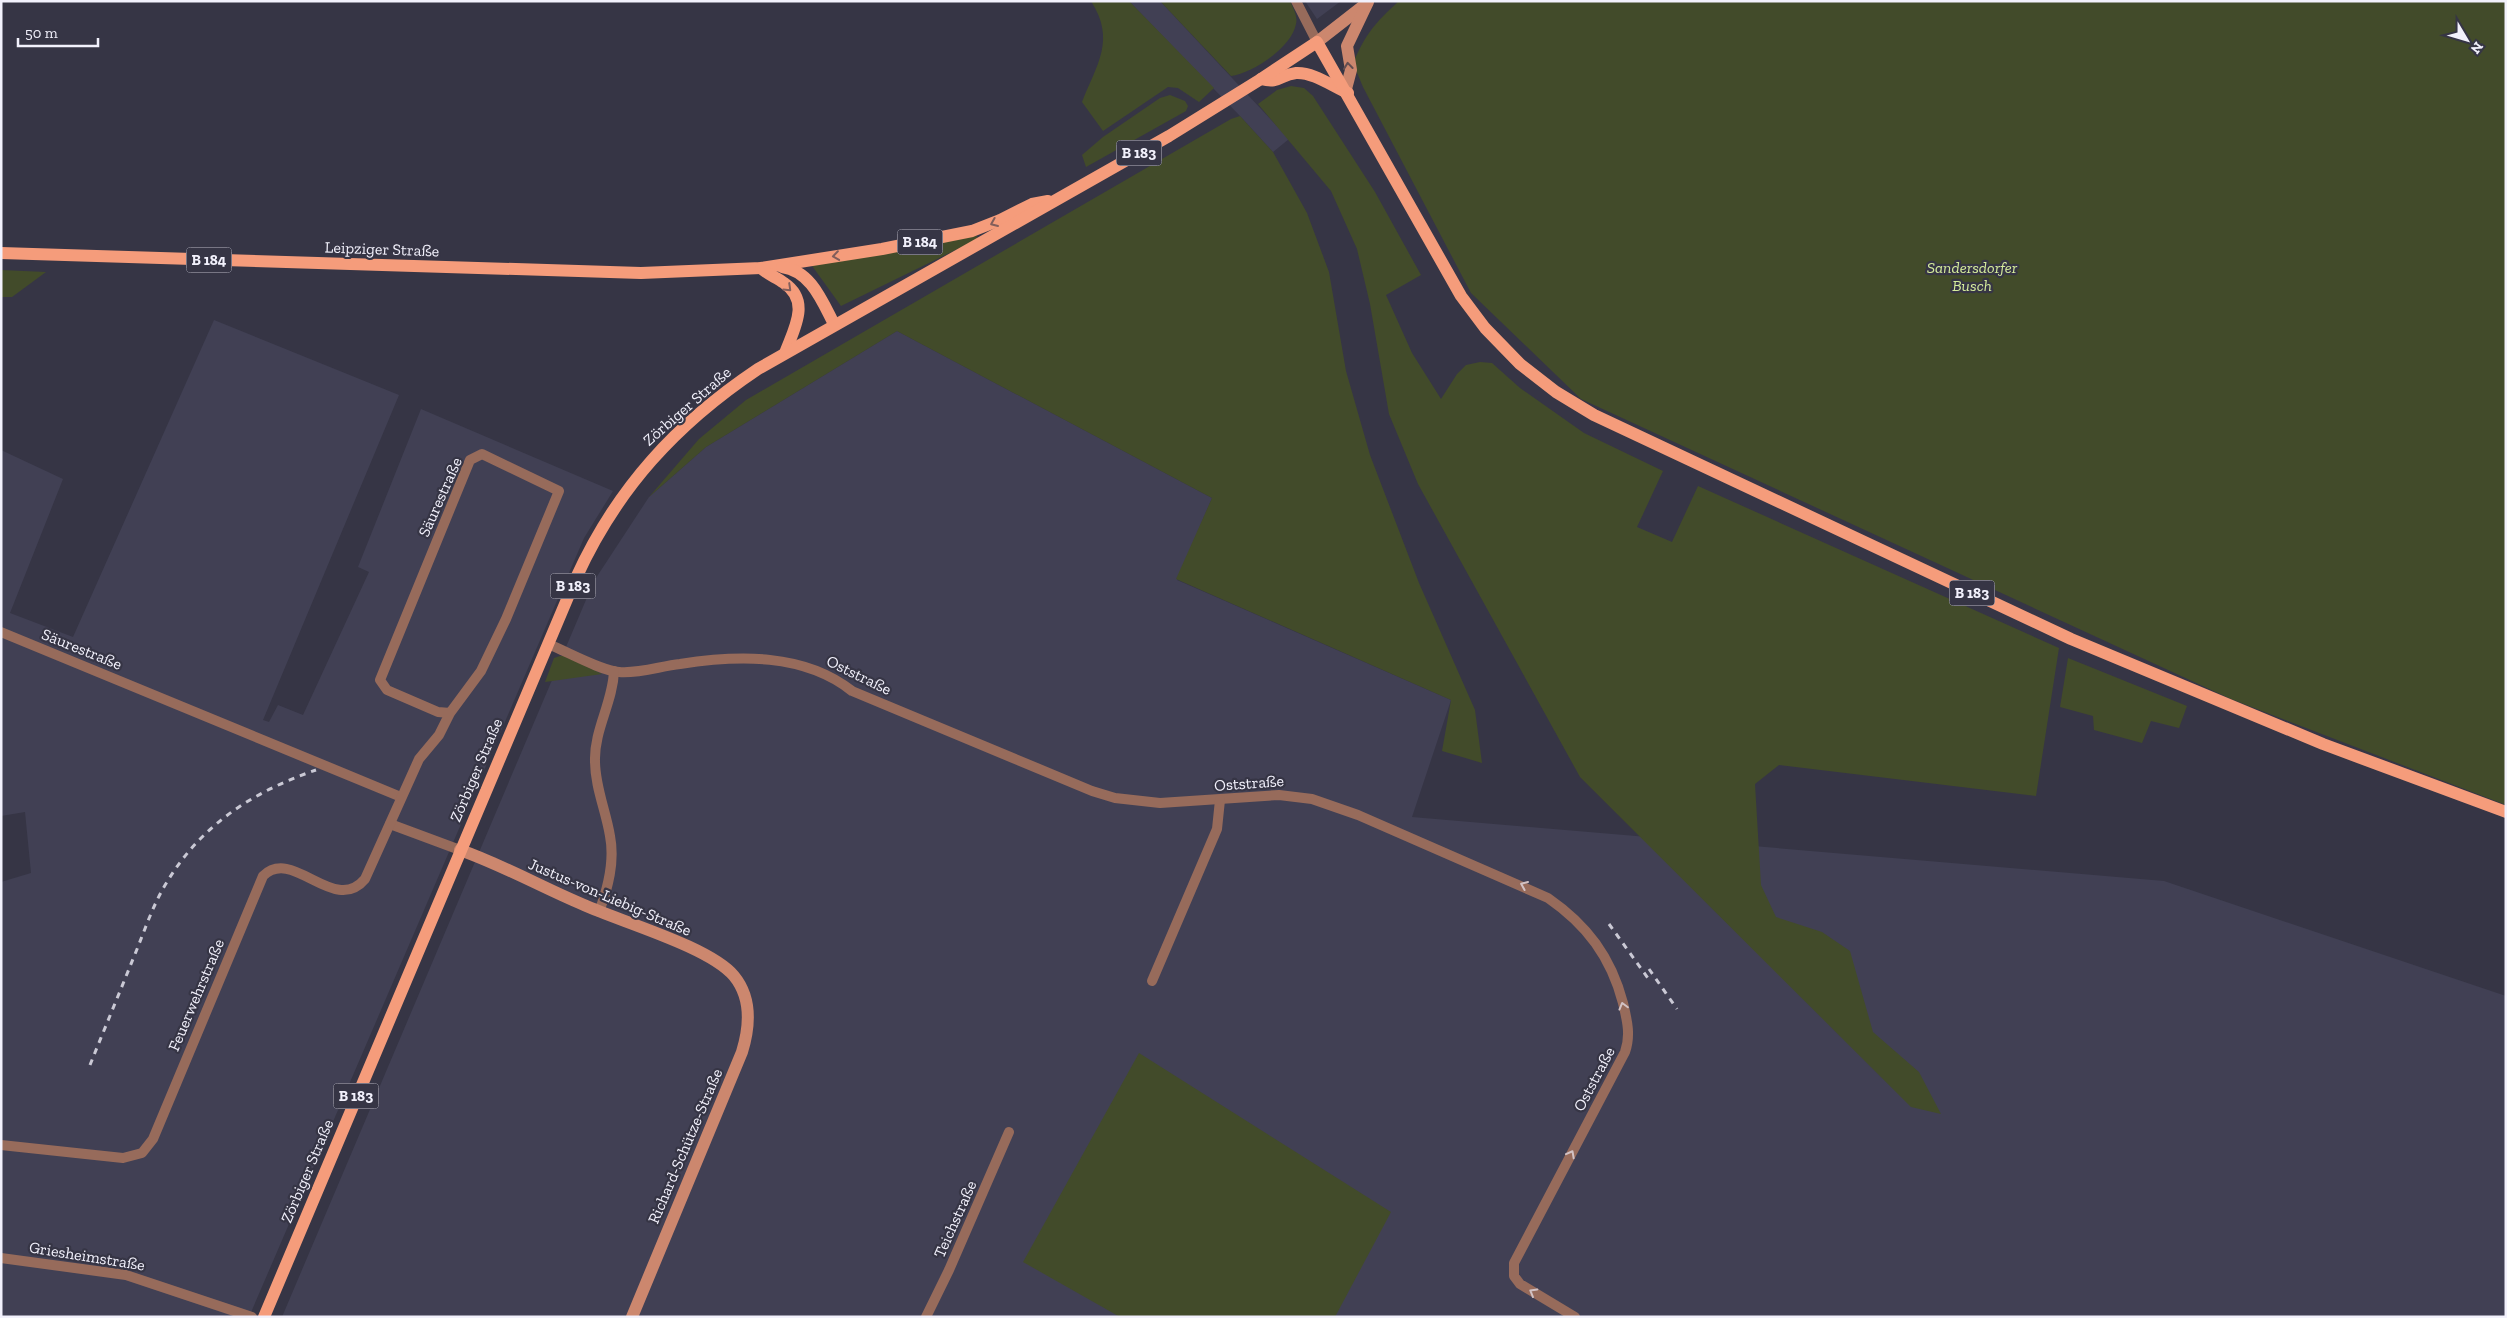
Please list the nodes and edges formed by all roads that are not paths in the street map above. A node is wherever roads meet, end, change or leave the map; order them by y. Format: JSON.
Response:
{"nodes":[{"id":1,"x":1296,"y":1,"type":"edge"},
{"id":2,"x":1368,"y":2,"type":"edge"},
{"id":3,"x":1317,"y":42,"type":"junction"},
{"id":4,"x":1262,"y":80,"type":"junction"},
{"id":5,"x":1347,"y":91,"type":"junction"},
{"id":6,"x":1056,"y":200,"type":"junction"},
{"id":7,"x":1,"y":253,"type":"edge"},
{"id":8,"x":779,"y":267,"type":"junction"},
{"id":9,"x":761,"y":268,"type":"junction"},
{"id":10,"x":834,"y":324,"type":"junction"},
{"id":11,"x":785,"y":352,"type":"junction"},
{"id":12,"x":1,"y":632,"type":"edge"},
{"id":13,"x":548,"y":644,"type":"junction"},
{"id":14,"x":614,"y":671,"type":"junction"},
{"id":15,"x":450,"y":712,"type":"junction"},
{"id":16,"x":401,"y":797,"type":"junction"},
{"id":17,"x":1220,"y":800,"type":"junction"},
{"id":18,"x":2506,"y":812,"type":"edge"},
{"id":19,"x":390,"y":824,"type":"junction"},
{"id":20,"x":460,"y":850,"type":"junction"},
{"id":21,"x":598,"y":912,"type":"junction"},
{"id":22,"x":1152,"y":981,"type":"dead end"},
{"id":23,"x":740,"y":985,"type":"joint"},
{"id":24,"x":1009,"y":1132,"type":"dead end"},
{"id":25,"x":1,"y":1145,"type":"edge"},
{"id":26,"x":1,"y":1258,"type":"edge"},
{"id":27,"x":252,"y":1317,"type":"edge"},
{"id":28,"x":264,"y":1317,"type":"edge"},
{"id":29,"x":632,"y":1317,"type":"edge"},
{"id":30,"x":926,"y":1317,"type":"edge"},
{"id":31,"x":1575,"y":1317,"type":"edge"}],
"edges":[{"from":1,"to":3,"type":"street"},
{"from":2,"to":3,"type":"street"},
{"from":5,"to":2,"type":"street","one_way":true},
{"from":3,"to":4,"type":"main road","number":"B 183"},
{"from":3,"to":5,"type":"main road","number":"B 183"},
{"from":4,"to":5,"type":"main road","number":"B 183"},
{"from":4,"to":6,"type":"main road","number":"B 183"},
{"from":5,"to":18,"type":"main road","number":"B 183"},
{"from":6,"to":8,"type":"main road","number":"B 184","one_way":true},
{"from":6,"to":10,"type":"main road","number":"B 183"},
{"from":7,"to":9,"type":"main road","name":"Leipziger Straße","number":"B 184"},
{"from":8,"to":9,"type":"main road","number":"B 184"},
{"from":8,"to":10,"type":"main road","number":"B 184"},
{"from":9,"to":11,"type":"main road","one_way":true},
{"from":10,"to":11,"type":"main road","name":"Zörbiger Straße","number":"B 183"},
{"from":11,"to":13,"type":"main road","name":"Zörbiger Straße","number":"B 183"},
{"from":12,"to":16,"type":"street","name":"Säurestraße"},
{"from":13,"to":14,"type":"street","name":"Oststraße"},
{"from":13,"to":20,"type":"main road","name":"Zörbiger Straße","number":"B 183"},
{"from":14,"to":17,"type":"street","name":"Oststraße"},
{"from":14,"to":21,"type":"street"},
{"from":15,"to":15,"type":"street","name":"Säurestraße"},
{"from":15,"to":16,"type":"street","name":"Säurestraße"},
{"from":16,"to":19,"type":"street","name":"Säurestraße"},
{"from":17,"to":22,"type":"street"},
{"from":31,"to":17,"type":"street","name":"Oststraße","one_way":true},
{"from":19,"to":20,"type":"street"},
{"from":19,"to":25,"type":"street","name":"Feuerwehrstraße"},
{"from":20,"to":21,"type":"street","name":"Justus-von-Liebig-Straße"},
{"from":20,"to":28,"type":"main road","name":"Zörbiger Straße","number":"B 183"},
{"from":21,"to":23,"type":"street","name":"Justus-von-Liebig-Straße"},
{"from":23,"to":29,"type":"street","name":"Richard-Schütze-Straße"},
{"from":24,"to":30,"type":"street","name":"Teichstraße"},
{"from":26,"to":27,"type":"street","name":"Griesheimstraße"}]}
